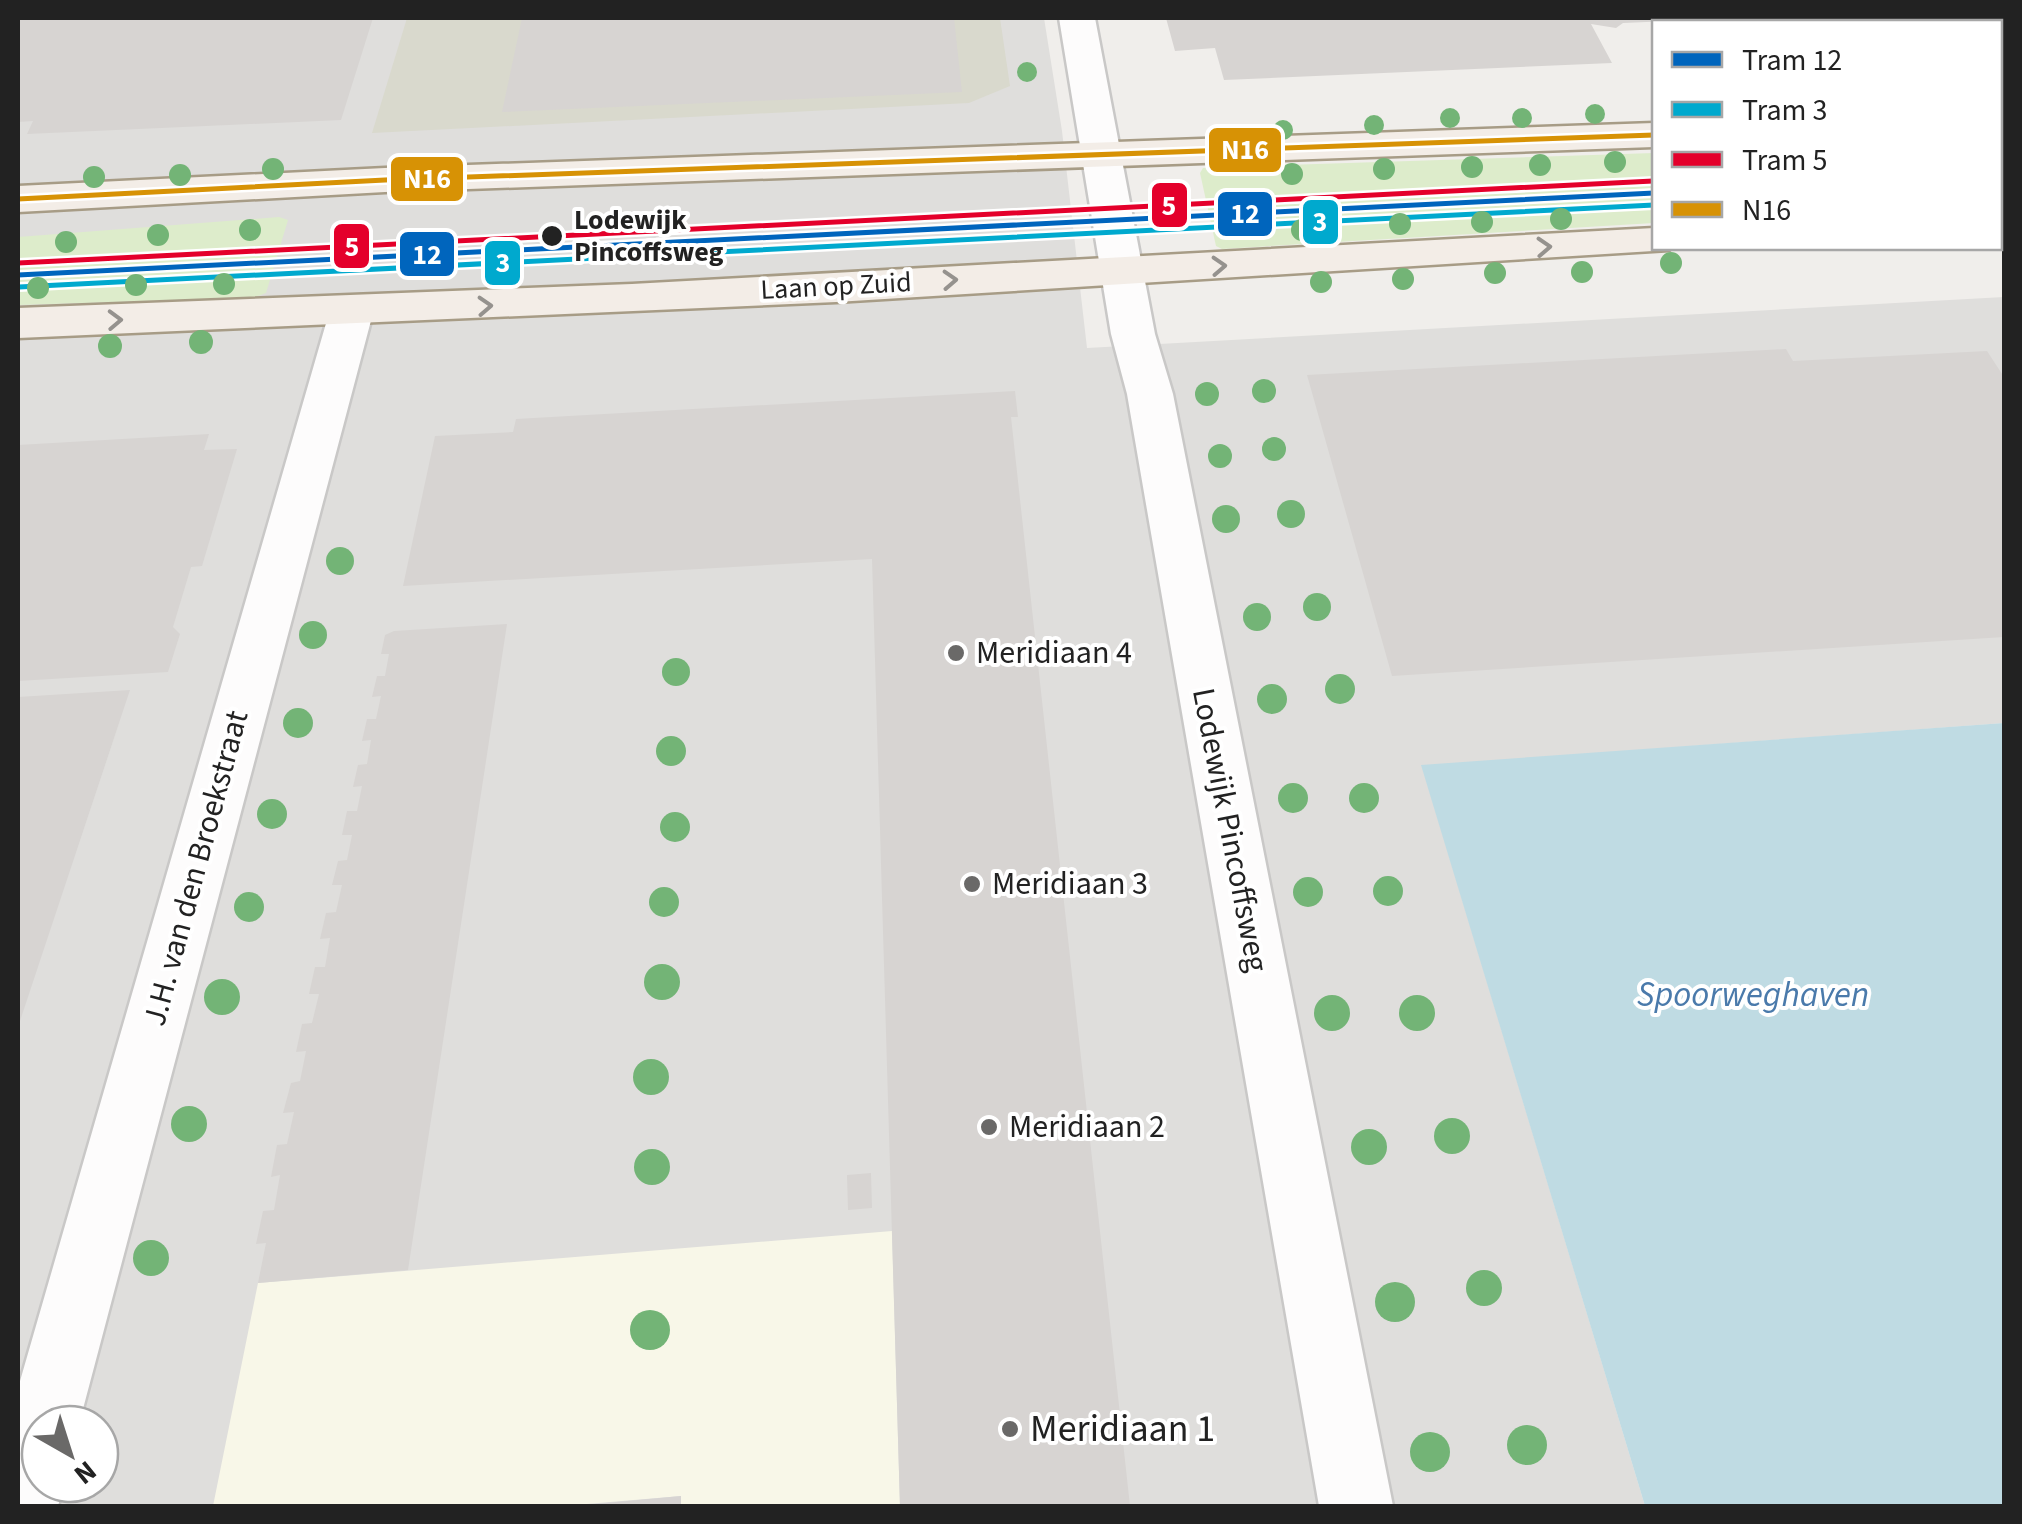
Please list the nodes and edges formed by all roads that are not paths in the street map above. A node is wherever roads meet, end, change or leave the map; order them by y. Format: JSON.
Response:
{"nodes":[{"id":1,"x":1076,"y":18,"type":"edge"},
{"id":2,"x":1652,"y":135,"type":"edge"},
{"id":3,"x":1100,"y":154,"type":"junction"},
{"id":4,"x":18,"y":199,"type":"edge"},
{"id":5,"x":1652,"y":240,"type":"edge"},
{"id":6,"x":1122,"y":274,"type":"junction"},
{"id":7,"x":351,"y":313,"type":"junction"},
{"id":8,"x":18,"y":323,"type":"edge"},
{"id":9,"x":49,"y":1404,"type":"edge"},
{"id":10,"x":1356,"y":1506,"type":"edge"}],
"edges":[{"from":1,"to":3,"type":"street","name":"Lodewijk Pincoffsweg"},
{"from":2,"to":3,"type":"main road"},
{"from":3,"to":4,"type":"main road"},
{"from":3,"to":6,"type":"street","name":"Lodewijk Pincoffsweg"},
{"from":6,"to":5,"type":"main road","name":"Laan op Zuid","one_way":true},
{"from":7,"to":6,"type":"main road","name":"Laan op Zuid","one_way":true},
{"from":6,"to":10,"type":"street","name":"Lodewijk Pincoffsweg"},
{"from":8,"to":7,"type":"main road","name":"Laan op Zuid","one_way":true},
{"from":7,"to":9,"type":"street","name":"J.H. van den Broekstraat"}]}
